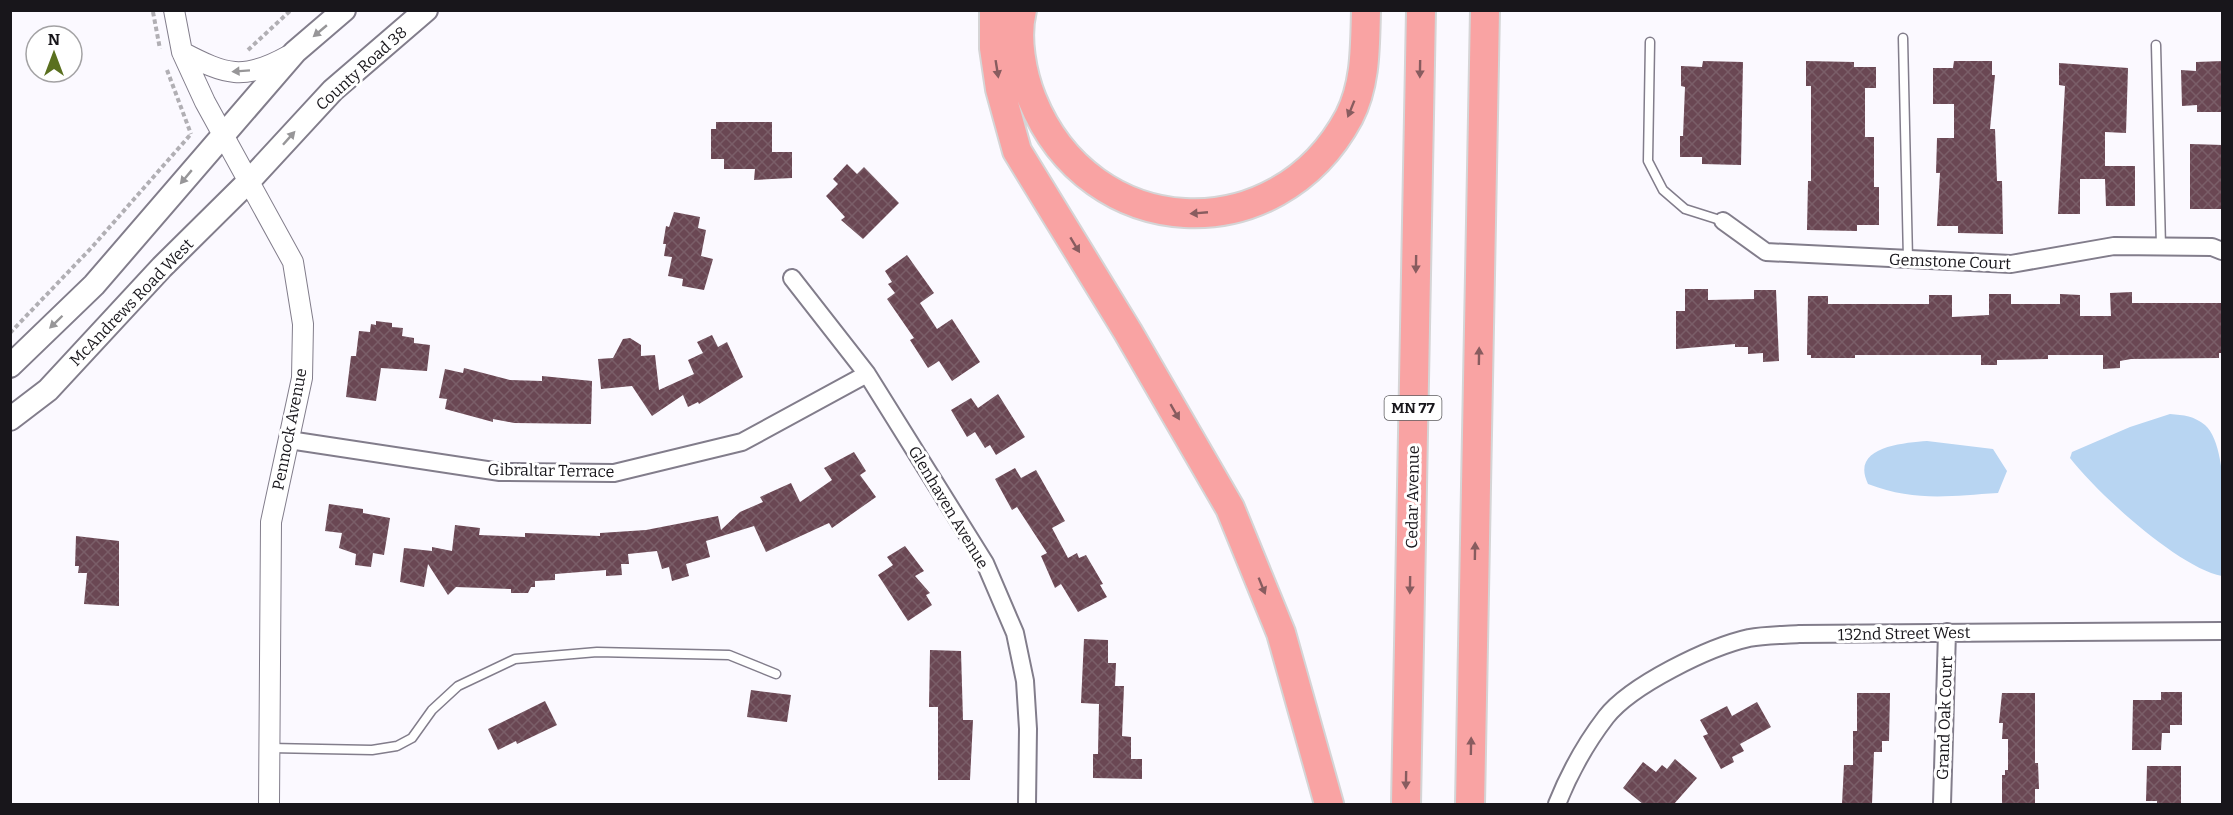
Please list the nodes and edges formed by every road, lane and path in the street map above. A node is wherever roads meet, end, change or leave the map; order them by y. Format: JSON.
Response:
{"nodes":[{"id":1,"x":174,"y":10,"type":"edge"},
{"id":2,"x":291,"y":10,"type":"edge"},
{"id":3,"x":344,"y":10,"type":"edge"},
{"id":4,"x":426,"y":10,"type":"edge"},
{"id":5,"x":994,"y":10,"type":"edge"},
{"id":6,"x":1022,"y":10,"type":"edge"},
{"id":7,"x":1366,"y":10,"type":"edge"},
{"id":8,"x":1421,"y":10,"type":"edge"},
{"id":9,"x":1485,"y":10,"type":"edge"},
{"id":10,"x":1496,"y":10,"type":"edge"},
{"id":11,"x":1903,"y":38,"type":"dead end"},
{"id":12,"x":1650,"y":42,"type":"dead end"},
{"id":13,"x":2156,"y":45,"type":"dead end"},
{"id":14,"x":182,"y":52,"type":"junction"},
{"id":15,"x":295,"y":52,"type":"junction"},
{"id":16,"x":244,"y":54,"type":"dead end"},
{"id":17,"x":224,"y":133,"type":"junction"},
{"id":18,"x":195,"y":134,"type":"dead end"},
{"id":19,"x":1483,"y":135,"type":"junction"},
{"id":20,"x":249,"y":181,"type":"junction"},
{"id":21,"x":1723,"y":221,"type":"joint"},
{"id":22,"x":2161,"y":247,"type":"junction"},
{"id":23,"x":2223,"y":250,"type":"edge"},
{"id":24,"x":1908,"y":260,"type":"junction"},
{"id":25,"x":792,"y":278,"type":"dead end"},
{"id":26,"x":10,"y":333,"type":"edge"},
{"id":27,"x":10,"y":366,"type":"edge"},
{"id":28,"x":867,"y":374,"type":"junction"},
{"id":29,"x":10,"y":419,"type":"edge"},
{"id":30,"x":289,"y":440,"type":"junction"},
{"id":31,"x":2223,"y":631,"type":"edge"},
{"id":32,"x":1947,"y":632,"type":"junction"},
{"id":33,"x":776,"y":674,"type":"dead end"},
{"id":34,"x":269,"y":748,"type":"junction"},
{"id":35,"x":269,"y":804,"type":"edge"},
{"id":36,"x":1027,"y":804,"type":"edge"},
{"id":37,"x":1329,"y":804,"type":"edge"},
{"id":38,"x":1406,"y":804,"type":"edge"},
{"id":39,"x":1470,"y":804,"type":"edge"},
{"id":40,"x":1557,"y":804,"type":"edge"},
{"id":41,"x":1942,"y":804,"type":"edge"}],
"edges":[{"from":1,"to":14,"type":"street","name":"Pennock Avenue"},
{"from":2,"to":16,"type":"path"},
{"from":3,"to":15,"type":"main road","one_way":true},
{"from":20,"to":4,"type":"main road","name":"County Road 38","one_way":true},
{"from":5,"to":37,"type":"highway","one_way":true},
{"from":7,"to":6,"type":"highway","one_way":true},
{"from":8,"to":38,"type":"highway","name":"Cedar Avenue","number":"MN 77","one_way":true},
{"from":9,"to":19,"type":"highway"},
{"from":10,"to":19,"type":"highway"},
{"from":11,"to":24,"type":"lane"},
{"from":12,"to":21,"type":"lane"},
{"from":13,"to":22,"type":"lane"},
{"from":15,"to":14,"type":"street","one_way":true},
{"from":14,"to":17,"type":"street","name":"Pennock Avenue"},
{"from":15,"to":17,"type":"main road"},
{"from":17,"to":20,"type":"street","name":"Pennock Avenue"},
{"from":17,"to":27,"type":"main road","one_way":true},
{"from":18,"to":26,"type":"path"},
{"from":39,"to":19,"type":"highway","one_way":true},
{"from":20,"to":29,"type":"main road","name":"McAndrews Road West"},
{"from":20,"to":30,"type":"street","name":"Pennock Avenue"},
{"from":21,"to":24,"type":"street","name":"Gemstone Court"},
{"from":22,"to":23,"type":"street","name":"Gemstone Court"},
{"from":22,"to":24,"type":"street","name":"Gemstone Court"},
{"from":25,"to":28,"type":"street","name":"Glenhaven Avenue"},
{"from":28,"to":30,"type":"street","name":"Gibraltar Terrace"},
{"from":28,"to":36,"type":"street","name":"Glenhaven Avenue"},
{"from":30,"to":34,"type":"street","name":"Pennock Avenue"},
{"from":31,"to":32,"type":"street","name":"132nd Street West"},
{"from":32,"to":40,"type":"street","name":"132nd Street West"},
{"from":32,"to":41,"type":"street","name":"Grand Oak Court"},
{"from":33,"to":34,"type":"lane"},
{"from":34,"to":35,"type":"street","name":"Pennock Avenue"}]}
